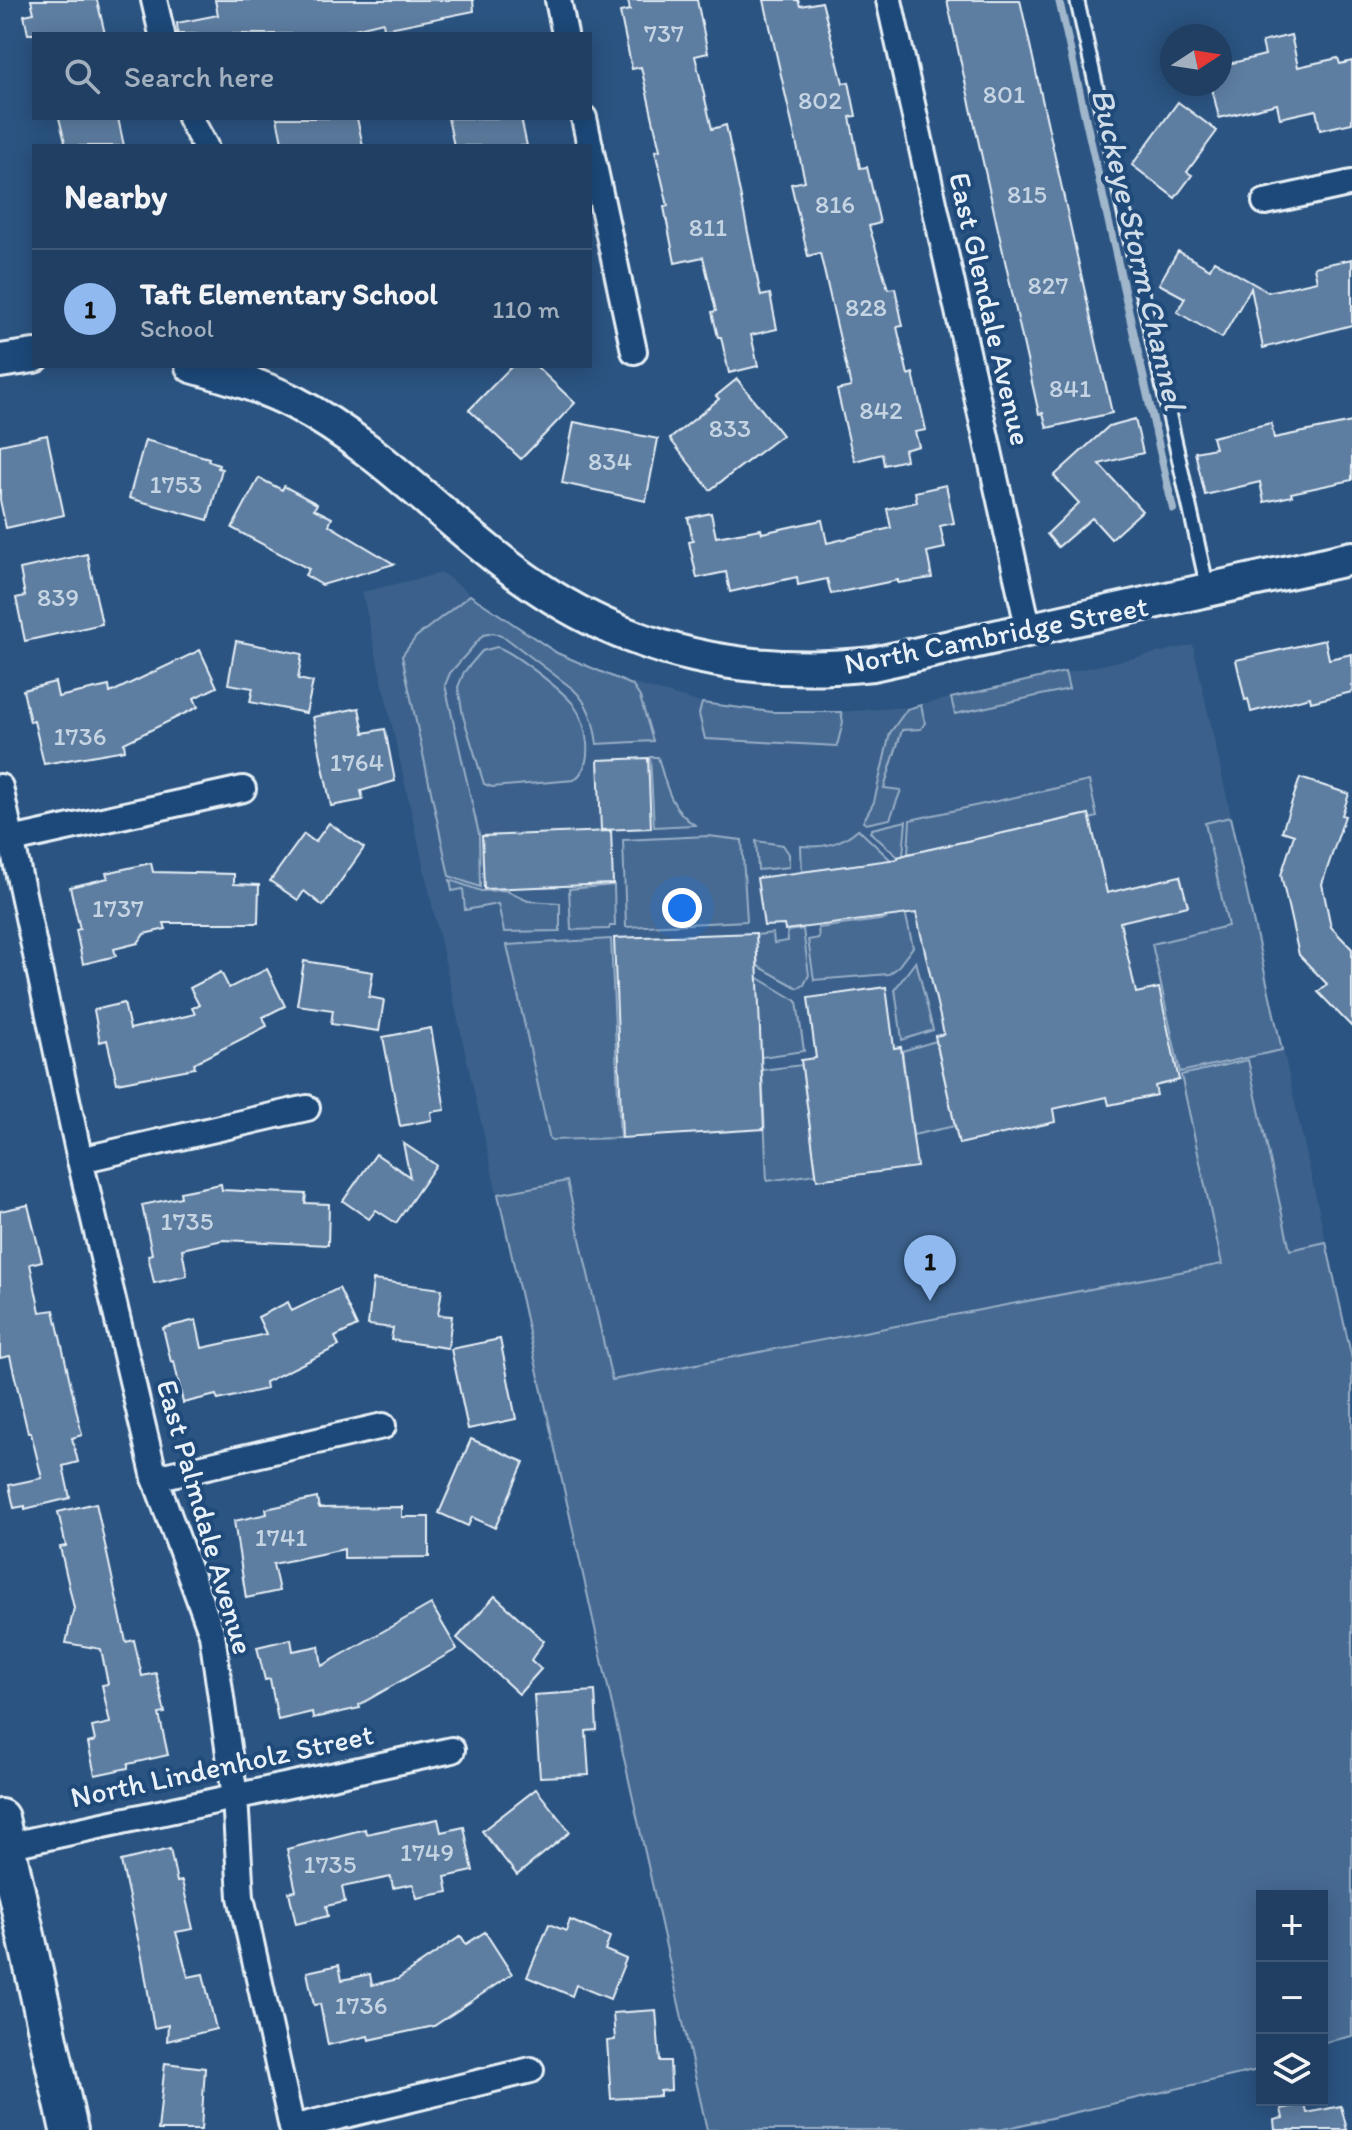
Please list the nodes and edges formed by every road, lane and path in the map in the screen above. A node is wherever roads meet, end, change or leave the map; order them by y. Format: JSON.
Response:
{"nodes":[{"id":1,"x":154,"y":0,"type":"edge"},
{"id":2,"x":558,"y":0,"type":"edge"},
{"id":3,"x":889,"y":0,"type":"edge"},
{"id":4,"x":1077,"y":0,"type":"edge"},
{"id":5,"x":162,"y":32,"type":"edge"},
{"id":6,"x":565,"y":32,"type":"edge"},
{"id":7,"x":191,"y":120,"type":"edge"},
{"id":8,"x":584,"y":120,"type":"edge"},
{"id":9,"x":204,"y":144,"type":"edge"},
{"id":10,"x":590,"y":144,"type":"edge"},
{"id":11,"x":592,"y":155,"type":"edge"},
{"id":12,"x":1352,"y":183,"type":"edge"},
{"id":13,"x":1265,"y":202,"type":"dead end"},
{"id":14,"x":634,"y":351,"type":"dead end"},
{"id":15,"x":32,"y":356,"type":"edge"},
{"id":16,"x":0,"y":361,"type":"edge"},
{"id":17,"x":205,"y":368,"type":"edge"},
{"id":18,"x":263,"y":377,"type":"edge"},
{"id":19,"x":1352,"y":558,"type":"edge"},
{"id":20,"x":1209,"y":591,"type":"junction"},
{"id":21,"x":1029,"y":631,"type":"junction"},
{"id":22,"x":0,"y":787,"type":"edge"},
{"id":23,"x":243,"y":789,"type":"dead end"},
{"id":24,"x":12,"y":840,"type":"junction"},
{"id":25,"x":307,"y":1108,"type":"dead end"},
{"id":26,"x":80,"y":1160,"type":"junction"},
{"id":27,"x":383,"y":1426,"type":"dead end"},
{"id":28,"x":155,"y":1478,"type":"junction"},
{"id":29,"x":452,"y":1750,"type":"dead end"},
{"id":30,"x":235,"y":1797,"type":"junction"},
{"id":31,"x":3,"y":1832,"type":"edge"},
{"id":32,"x":531,"y":2070,"type":"dead end"},
{"id":33,"x":69,"y":2130,"type":"edge"}],
"edges":[{"from":1,"to":5,"type":"street"},
{"from":2,"to":6,"type":"street"},
{"from":3,"to":21,"type":"street","name":"East Glendale Avenue"},
{"from":4,"to":20,"type":"lane"},
{"from":7,"to":9,"type":"street"},
{"from":8,"to":10,"type":"street"},
{"from":11,"to":14,"type":"street"},
{"from":12,"to":13,"type":"street"},
{"from":15,"to":16,"type":"street"},
{"from":17,"to":18,"type":"street","name":"North Cambridge Street"},
{"from":18,"to":21,"type":"street","name":"North Cambridge Street"},
{"from":19,"to":20,"type":"street","name":"North Cambridge Street"},
{"from":20,"to":21,"type":"street","name":"North Cambridge Street"},
{"from":22,"to":24,"type":"street","name":"East Palmdale Avenue"},
{"from":23,"to":24,"type":"street"},
{"from":24,"to":26,"type":"street","name":"East Palmdale Avenue"},
{"from":25,"to":26,"type":"street"},
{"from":26,"to":28,"type":"street","name":"East Palmdale Avenue"},
{"from":27,"to":28,"type":"street"},
{"from":28,"to":30,"type":"street","name":"East Palmdale Avenue"},
{"from":29,"to":30,"type":"street","name":"North Lindenholz Street"},
{"from":30,"to":31,"type":"street","name":"North Lindenholz Street"},
{"from":30,"to":32,"type":"street","name":"East Palmdale Avenue"},
{"from":31,"to":33,"type":"main road"}]}
